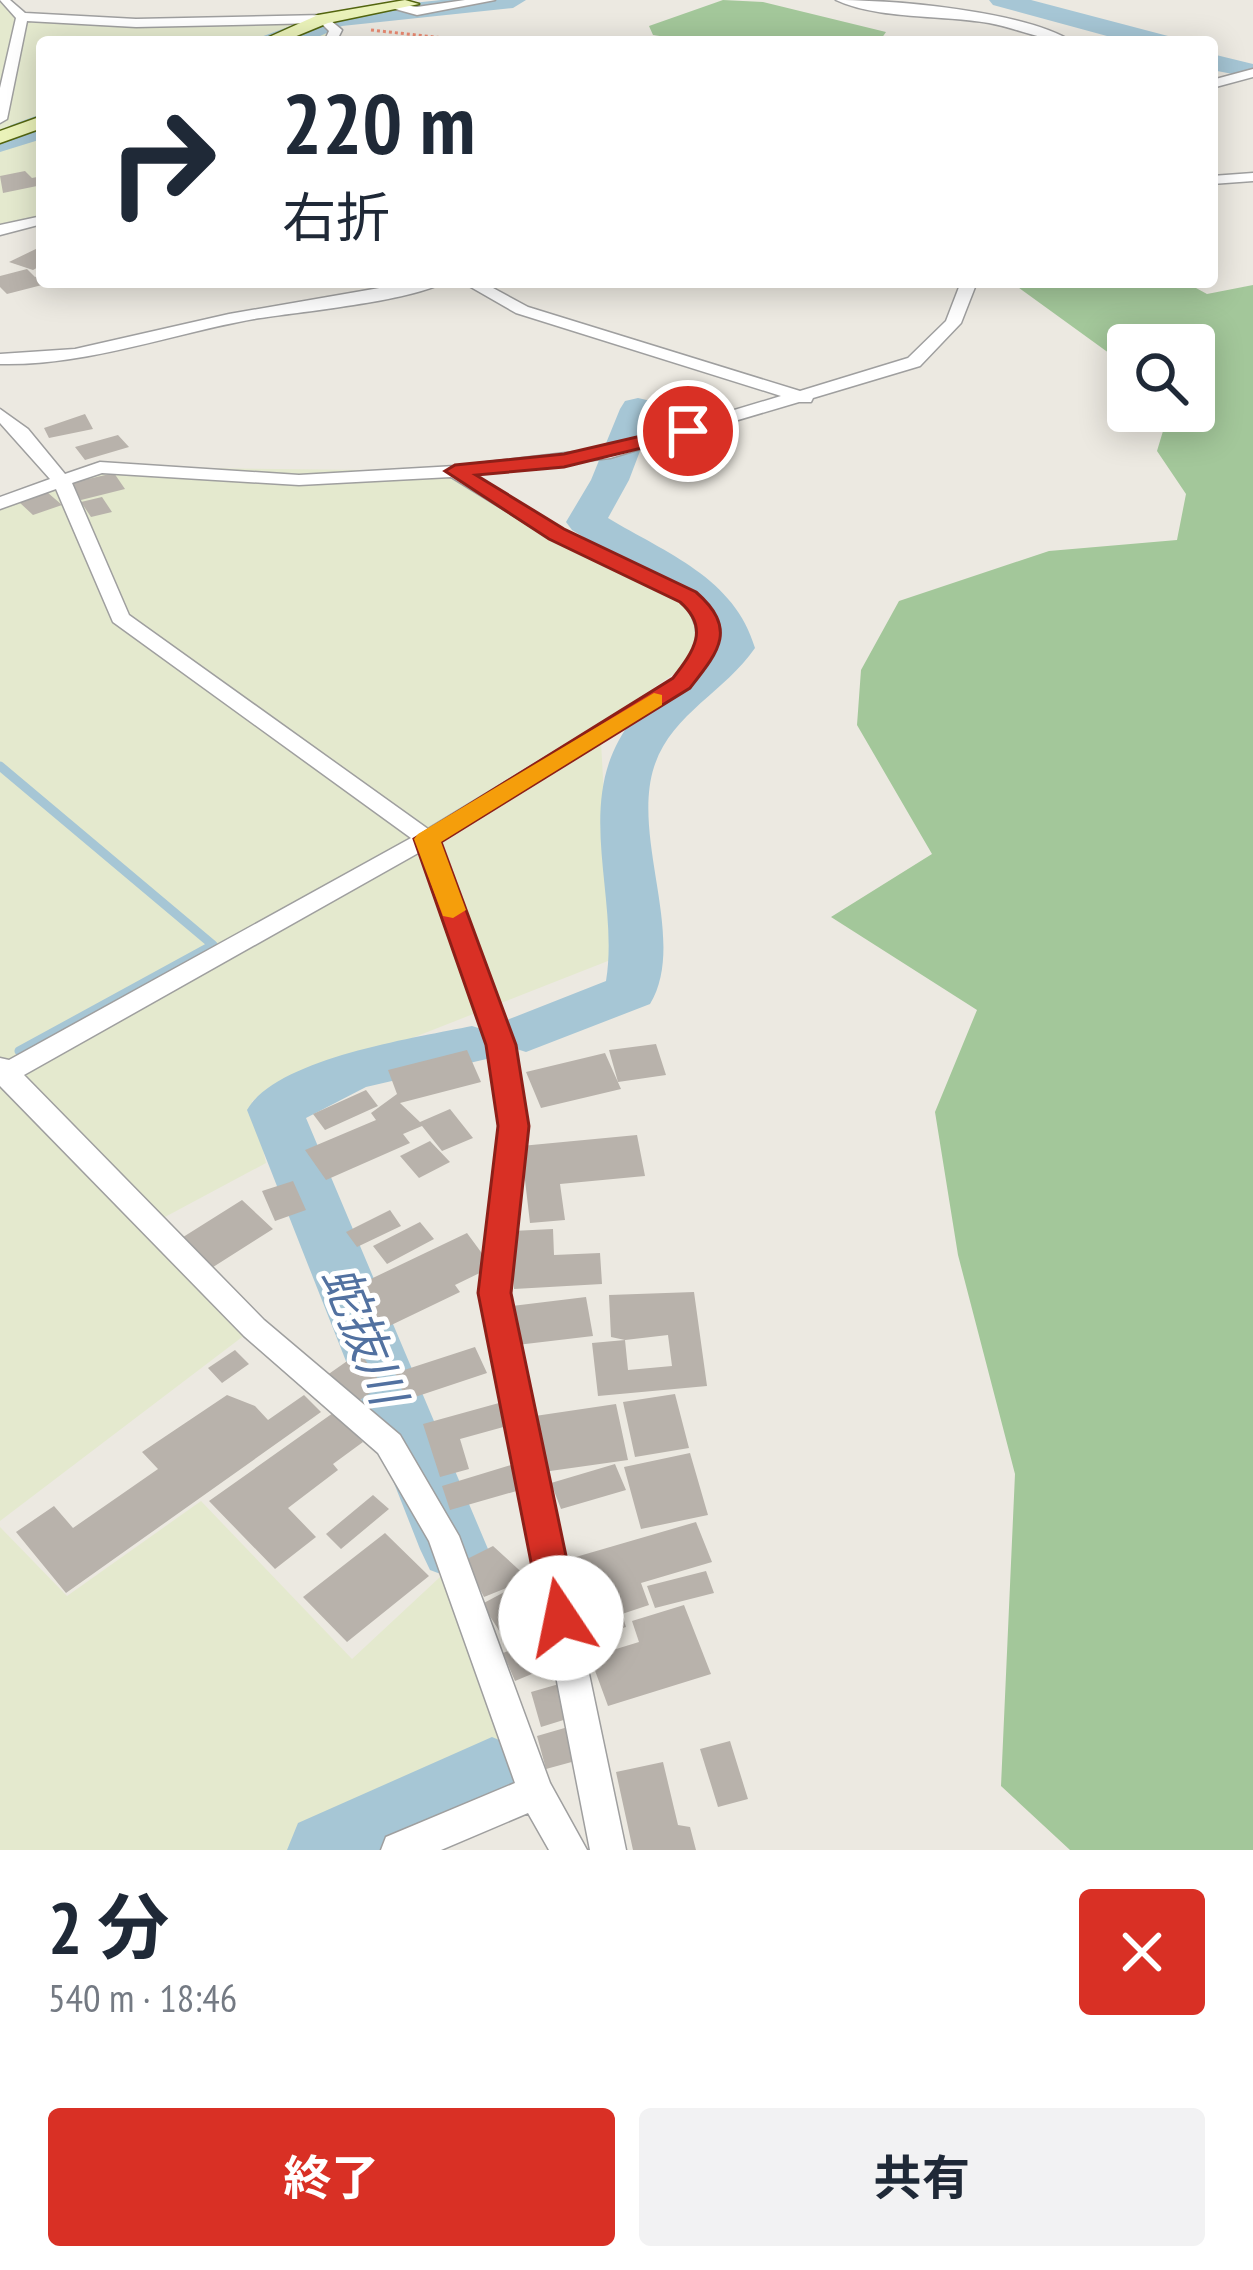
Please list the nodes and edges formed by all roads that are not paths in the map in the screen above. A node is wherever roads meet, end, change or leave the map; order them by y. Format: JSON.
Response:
{"nodes":[{"id":1,"x":3,"y":0,"type":"edge"},
{"id":2,"x":489,"y":0,"type":"edge"},
{"id":3,"x":842,"y":0,"type":"edge"},
{"id":4,"x":400,"y":3,"type":"edge"},
{"id":5,"x":22,"y":17,"type":"junction"},
{"id":6,"x":330,"y":28,"type":"edge"},
{"id":7,"x":294,"y":36,"type":"edge"},
{"id":8,"x":1046,"y":36,"type":"edge"},
{"id":9,"x":6,"y":61,"type":"edge"},
{"id":10,"x":1253,"y":73,"type":"edge"},
{"id":11,"x":1218,"y":82,"type":"edge"},
{"id":12,"x":0,"y":119,"type":"edge"},
{"id":13,"x":36,"y":124,"type":"edge"},
{"id":14,"x":0,"y":137,"type":"edge"},
{"id":15,"x":1253,"y":177,"type":"edge"},
{"id":16,"x":1218,"y":180,"type":"edge"},
{"id":17,"x":36,"y":221,"type":"edge"},
{"id":18,"x":0,"y":230,"type":"edge"},
{"id":19,"x":411,"y":288,"type":"edge"},
{"id":20,"x":481,"y":288,"type":"edge"},
{"id":21,"x":967,"y":288,"type":"edge"},
{"id":22,"x":0,"y":359,"type":"edge"},
{"id":23,"x":805,"y":398,"type":"junction"},
{"id":24,"x":1,"y":416,"type":"edge"},
{"id":25,"x":455,"y":471,"type":"junction"},
{"id":26,"x":62,"y":482,"type":"junction"},
{"id":27,"x":0,"y":503,"type":"edge"},
{"id":28,"x":427,"y":839,"type":"junction"},
{"id":29,"x":2,"y":1072,"type":"edge"},
{"id":30,"x":536,"y":1792,"type":"junction"},
{"id":31,"x":399,"y":1850,"type":"edge"},
{"id":32,"x":569,"y":1850,"type":"edge"},
{"id":33,"x":608,"y":1850,"type":"edge"}],
"edges":[{"from":1,"to":5,"type":"street"},
{"from":2,"to":4,"type":"street"},
{"from":3,"to":8,"type":"street"},
{"from":4,"to":6,"type":"street"},
{"from":5,"to":6,"type":"street"},
{"from":5,"to":9,"type":"street"},
{"from":6,"to":7,"type":"street"},
{"from":9,"to":12,"type":"street"},
{"from":10,"to":11,"type":"street"},
{"from":13,"to":14,"type":"street"},
{"from":15,"to":16,"type":"street"},
{"from":17,"to":18,"type":"street"},
{"from":19,"to":22,"type":"street"},
{"from":20,"to":23,"type":"street"},
{"from":21,"to":23,"type":"street"},
{"from":23,"to":25,"type":"street"},
{"from":24,"to":26,"type":"street"},
{"from":25,"to":26,"type":"street"},
{"from":25,"to":28,"type":"street"},
{"from":26,"to":27,"type":"street"},
{"from":26,"to":28,"type":"street"},
{"from":28,"to":29,"type":"street"},
{"from":28,"to":33,"type":"street"},
{"from":29,"to":30,"type":"street"},
{"from":30,"to":31,"type":"street"},
{"from":30,"to":32,"type":"street"}]}
